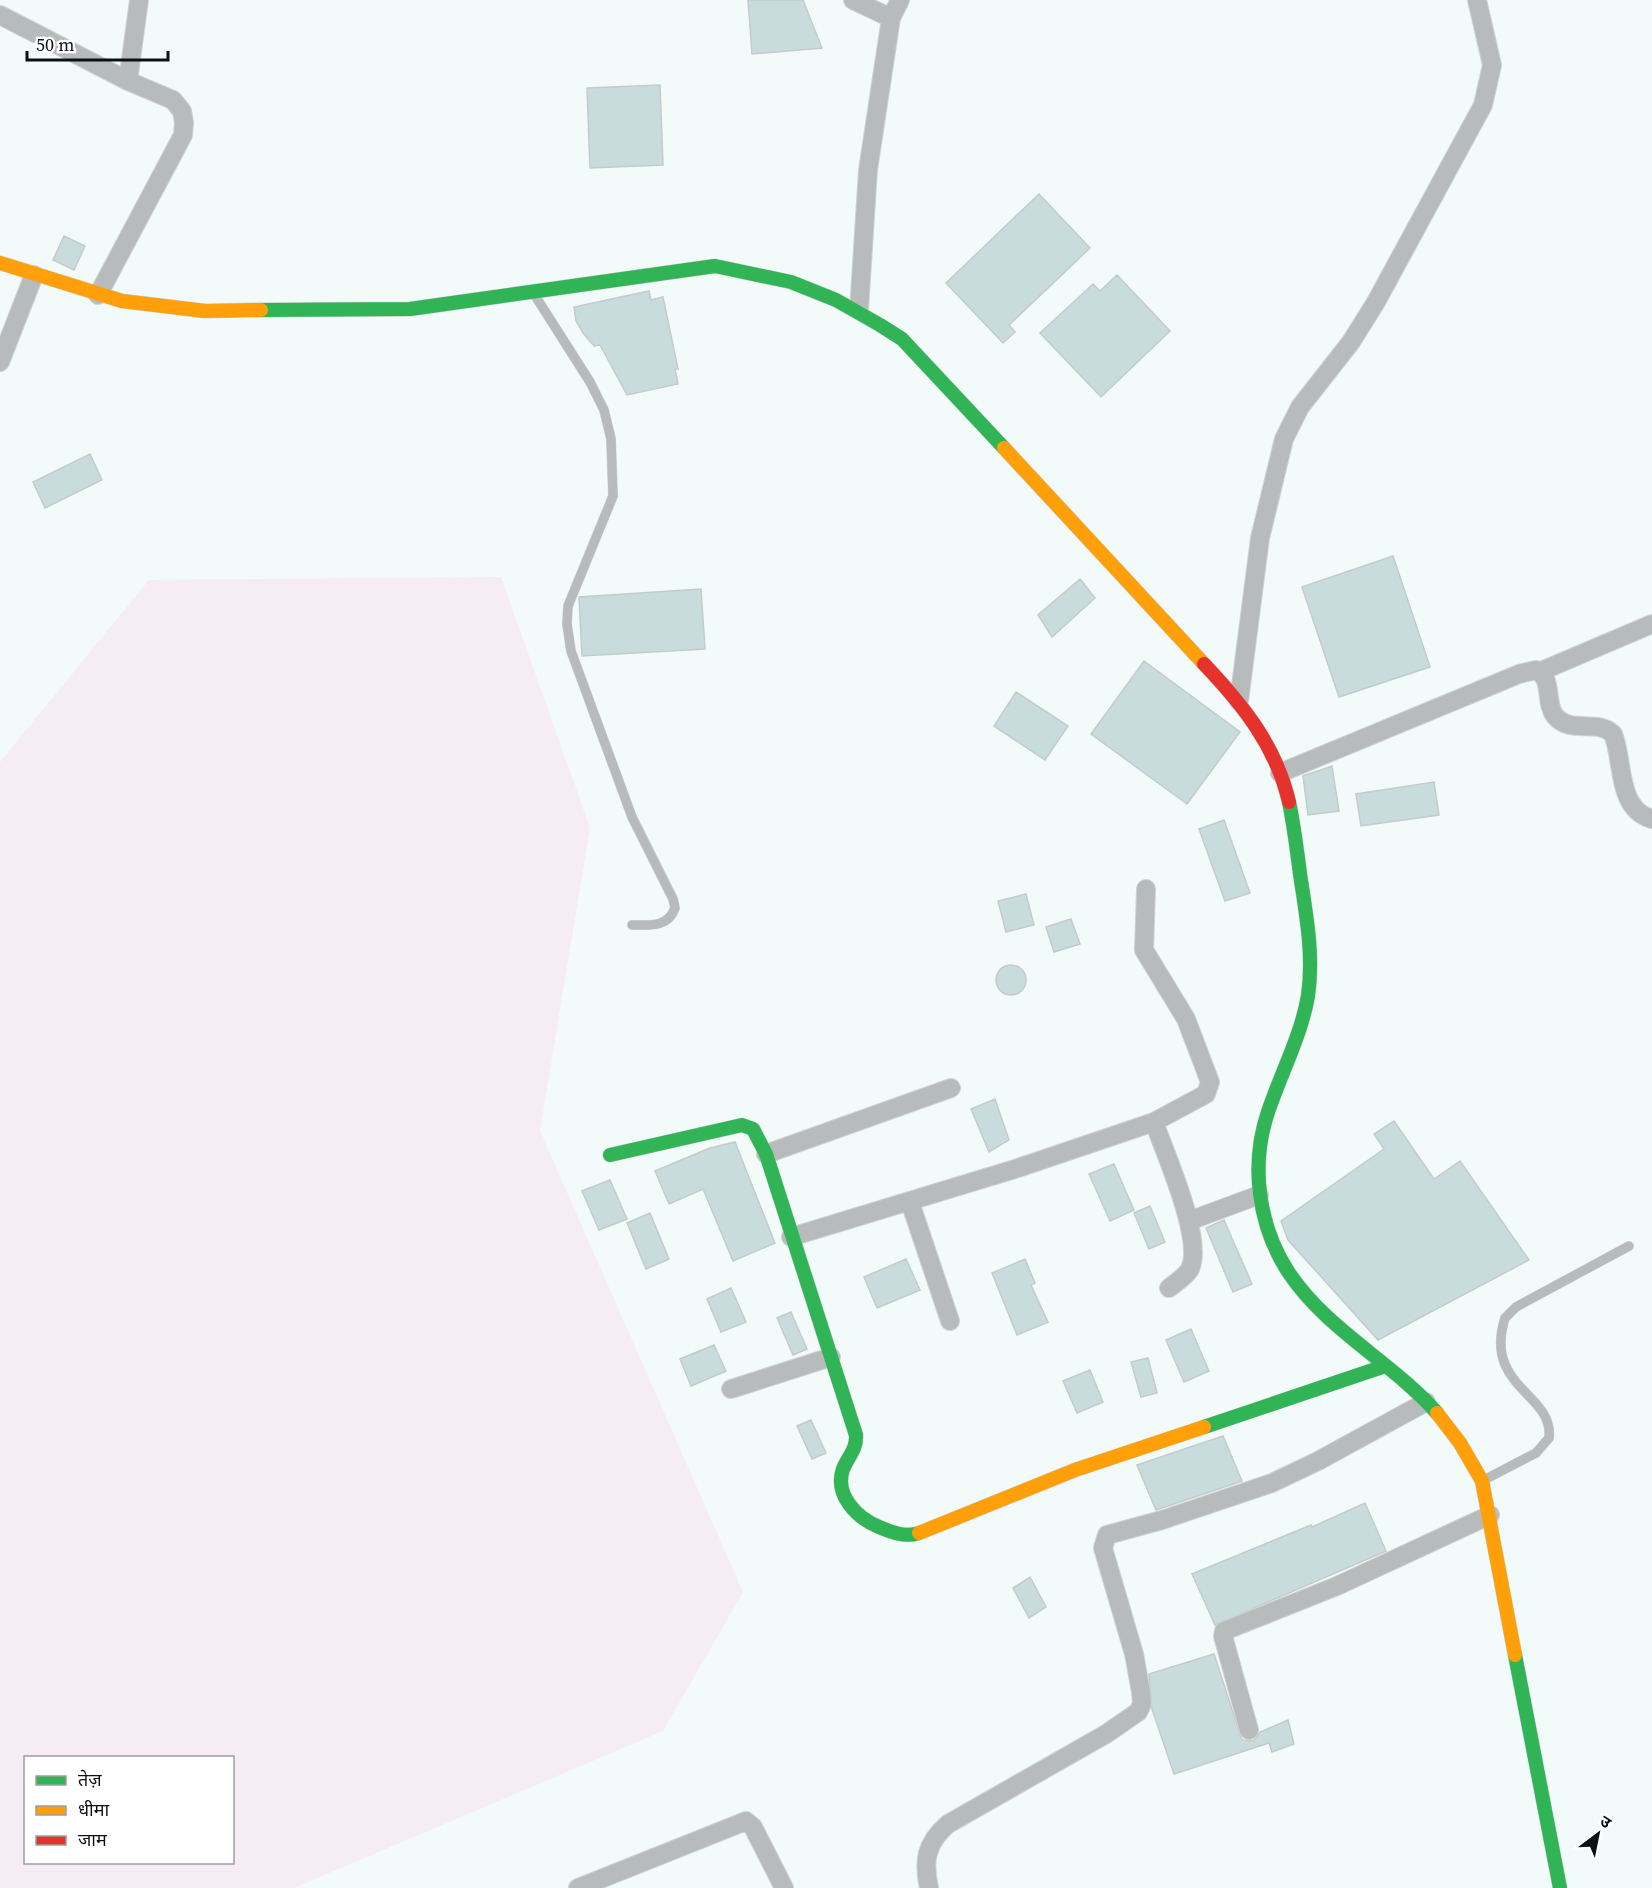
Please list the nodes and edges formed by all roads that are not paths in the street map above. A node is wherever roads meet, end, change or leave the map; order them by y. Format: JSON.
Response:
{"nodes":[{"id":1,"x":139,"y":0,"type":"edge"},
{"id":2,"x":853,"y":0,"type":"edge"},
{"id":3,"x":900,"y":0,"type":"edge"},
{"id":4,"x":1477,"y":0,"type":"edge"},
{"id":5,"x":0,"y":15,"type":"edge"},
{"id":6,"x":891,"y":18,"type":"junction"},
{"id":7,"x":128,"y":81,"type":"junction"},
{"id":8,"x":0,"y":263,"type":"edge"},
{"id":9,"x":34,"y":274,"type":"junction"},
{"id":10,"x":534,"y":294,"type":"junction"},
{"id":11,"x":98,"y":295,"type":"junction"},
{"id":12,"x":859,"y":310,"type":"junction"},
{"id":13,"x":0,"y":362,"type":"edge"},
{"id":14,"x":1652,"y":624,"type":"edge"},
{"id":15,"x":1539,"y":672,"type":"junction"},
{"id":16,"x":1239,"y":701,"type":"junction"},
{"id":17,"x":1280,"y":773,"type":"junction"},
{"id":18,"x":1652,"y":819,"type":"edge"},
{"id":19,"x":1146,"y":889,"type":"dead end"},
{"id":20,"x":632,"y":925,"type":"dead end"},
{"id":21,"x":951,"y":1088,"type":"dead end"},
{"id":22,"x":1154,"y":1122,"type":"junction"},
{"id":23,"x":766,"y":1154,"type":"junction"},
{"id":24,"x":610,"y":1155,"type":"dead end"},
{"id":25,"x":1258,"y":1195,"type":"junction"},
{"id":26,"x":910,"y":1202,"type":"junction"},
{"id":27,"x":1189,"y":1221,"type":"junction"},
{"id":28,"x":791,"y":1237,"type":"junction"},
{"id":29,"x":1629,"y":1246,"type":"dead end"},
{"id":30,"x":1169,"y":1288,"type":"dead end"},
{"id":31,"x":950,"y":1321,"type":"dead end"},
{"id":32,"x":831,"y":1357,"type":"junction"},
{"id":33,"x":1385,"y":1366,"type":"junction"},
{"id":34,"x":731,"y":1389,"type":"dead end"},
{"id":35,"x":1426,"y":1402,"type":"junction"},
{"id":36,"x":1482,"y":1481,"type":"junction"},
{"id":37,"x":1490,"y":1515,"type":"junction"},
{"id":38,"x":1249,"y":1730,"type":"dead end"},
{"id":39,"x":578,"y":1888,"type":"edge"},
{"id":40,"x":784,"y":1888,"type":"edge"},
{"id":41,"x":929,"y":1888,"type":"edge"},
{"id":42,"x":1560,"y":1888,"type":"edge"}],
"edges":[{"from":1,"to":7,"type":"street"},
{"from":2,"to":6,"type":"street"},
{"from":3,"to":6,"type":"street"},
{"from":4,"to":16,"type":"street"},
{"from":5,"to":7,"type":"street"},
{"from":6,"to":12,"type":"street"},
{"from":7,"to":11,"type":"street"},
{"from":8,"to":9,"type":"street"},
{"from":9,"to":11,"type":"street"},
{"from":9,"to":13,"type":"street"},
{"from":10,"to":11,"type":"street"},
{"from":10,"to":12,"type":"street"},
{"from":10,"to":20,"type":"lane"},
{"from":12,"to":16,"type":"street"},
{"from":14,"to":15,"type":"street"},
{"from":15,"to":17,"type":"street"},
{"from":15,"to":18,"type":"street"},
{"from":16,"to":17,"type":"street"},
{"from":17,"to":25,"type":"street"},
{"from":19,"to":22,"type":"street"},
{"from":21,"to":23,"type":"street"},
{"from":22,"to":26,"type":"street"},
{"from":22,"to":27,"type":"street"},
{"from":23,"to":24,"type":"street"},
{"from":23,"to":28,"type":"street"},
{"from":25,"to":27,"type":"street"},
{"from":25,"to":33,"type":"street"},
{"from":26,"to":28,"type":"street"},
{"from":26,"to":31,"type":"street"},
{"from":27,"to":30,"type":"street"},
{"from":28,"to":32,"type":"street"},
{"from":29,"to":36,"type":"lane"},
{"from":32,"to":33,"type":"street"},
{"from":32,"to":34,"type":"street"},
{"from":33,"to":35,"type":"street"},
{"from":35,"to":36,"type":"street"},
{"from":35,"to":41,"type":"street"},
{"from":36,"to":37,"type":"street"},
{"from":37,"to":38,"type":"street"},
{"from":37,"to":42,"type":"street"},
{"from":39,"to":40,"type":"street"}]}
